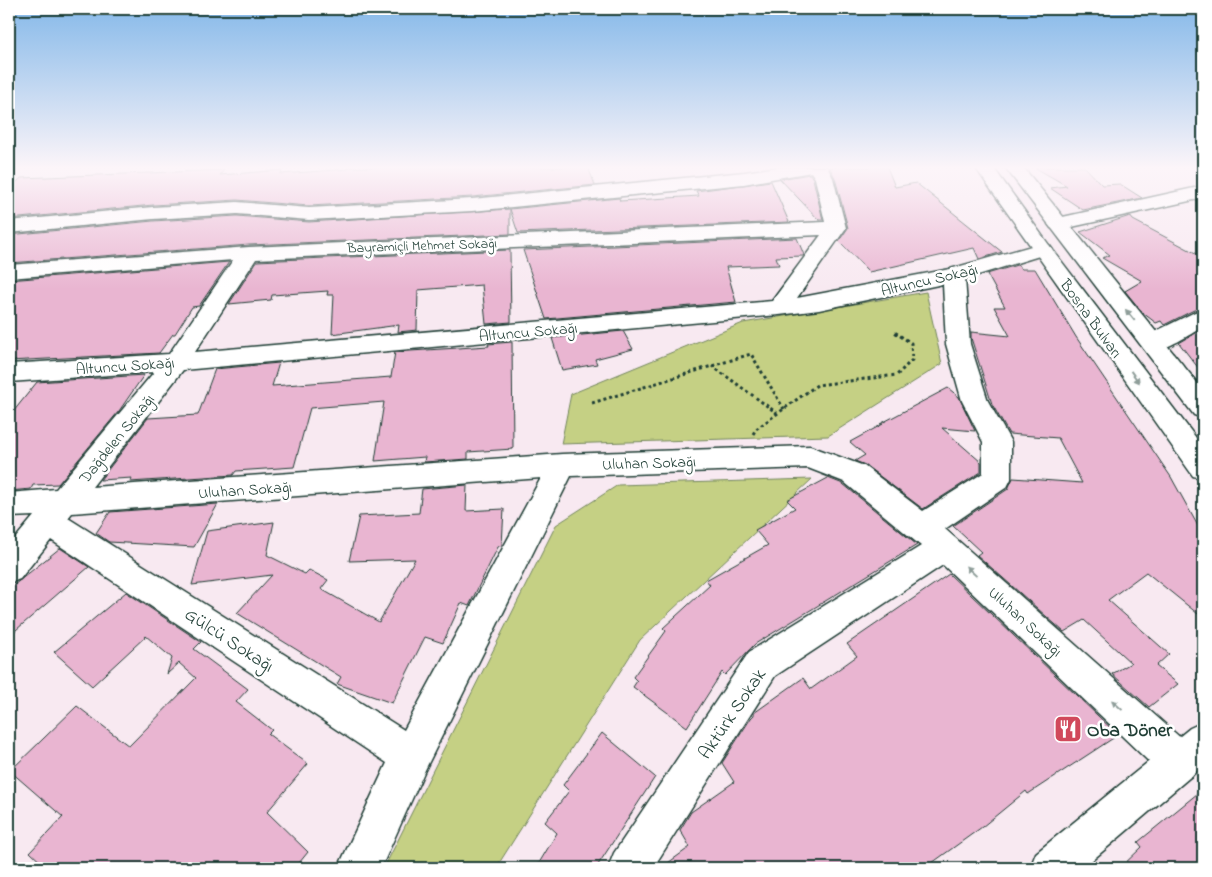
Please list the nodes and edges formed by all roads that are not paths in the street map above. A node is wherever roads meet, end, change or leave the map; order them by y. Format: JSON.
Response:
{"nodes":[{"id":1,"x":419,"y":208,"type":"edge"},
{"id":2,"x":831,"y":208,"type":"edge"},
{"id":3,"x":1013,"y":208,"type":"edge"},
{"id":4,"x":1046,"y":208,"type":"edge"},
{"id":5,"x":1131,"y":208,"type":"edge"},
{"id":6,"x":1058,"y":224,"type":"junction"},
{"id":7,"x":9,"y":227,"type":"edge"},
{"id":8,"x":836,"y":228,"type":"junction"},
{"id":9,"x":1042,"y":249,"type":"junction"},
{"id":10,"x":249,"y":253,"type":"junction"},
{"id":11,"x":9,"y":271,"type":"edge"},
{"id":12,"x":954,"y":275,"type":"junction"},
{"id":13,"x":779,"y":308,"type":"junction"},
{"id":14,"x":1203,"y":318,"type":"edge"},
{"id":15,"x":1153,"y":343,"type":"junction"},
{"id":16,"x":176,"y":362,"type":"junction"},
{"id":17,"x":9,"y":373,"type":"edge"},
{"id":18,"x":1203,"y":408,"type":"edge"},
{"id":19,"x":562,"y":465,"type":"junction"},
{"id":20,"x":1203,"y":468,"type":"edge"},
{"id":21,"x":9,"y":506,"type":"edge"},
{"id":22,"x":56,"y":512,"type":"junction"},
{"id":23,"x":933,"y":537,"type":"junction"},
{"id":24,"x":9,"y":569,"type":"edge"},
{"id":25,"x":1191,"y":751,"type":"edge"},
{"id":26,"x":411,"y":756,"type":"junction"},
{"id":27,"x":359,"y":868,"type":"edge"},
{"id":28,"x":629,"y":868,"type":"edge"},
{"id":29,"x":1051,"y":868,"type":"edge"}],
"edges":[{"from":1,"to":7,"type":"street"},
{"from":2,"to":8,"type":"street"},
{"from":3,"to":9,"type":"street","name":"Bosna Bulvarı"},
{"from":4,"to":6,"type":"street","name":"Bosna Bulvarı"},
{"from":5,"to":6,"type":"street"},
{"from":15,"to":6,"type":"street","name":"Bosna Bulvarı","one_way":true},
{"from":8,"to":10,"type":"street","name":"Bayramiçli Mehmet Sokağı"},
{"from":8,"to":13,"type":"street"},
{"from":9,"to":12,"type":"street","name":"Altuncu Sokağı"},
{"from":9,"to":20,"type":"street","name":"Bosna Bulvarı","one_way":true},
{"from":10,"to":11,"type":"street","name":"Bayramiçli Mehmet Sokağı"},
{"from":10,"to":16,"type":"street","name":"Dağdelen Sokağı"},
{"from":12,"to":13,"type":"street","name":"Altuncu Sokağı"},
{"from":12,"to":23,"type":"street","name":"Aktürk Sokak"},
{"from":13,"to":16,"type":"street","name":"Altuncu Sokağı"},
{"from":14,"to":15,"type":"street"},
{"from":15,"to":18,"type":"street","name":"Bosna Bulvarı"},
{"from":16,"to":17,"type":"street","name":"Altuncu Sokağı"},
{"from":16,"to":22,"type":"street","name":"Dağdelen Sokağı"},
{"from":19,"to":22,"type":"street","name":"Uluhan Sokağı"},
{"from":19,"to":23,"type":"street","name":"Uluhan Sokağı"},
{"from":19,"to":26,"type":"street"},
{"from":21,"to":22,"type":"street","name":"Uluhan Sokağı"},
{"from":22,"to":24,"type":"street","name":"Dağdelen Sokağı"},
{"from":22,"to":26,"type":"street","name":"Gülcü Sokağı"},
{"from":25,"to":23,"type":"street","name":"Uluhan Sokağı","one_way":true},
{"from":23,"to":28,"type":"street","name":"Aktürk Sokak"},
{"from":25,"to":29,"type":"street"},
{"from":26,"to":27,"type":"street"}]}
